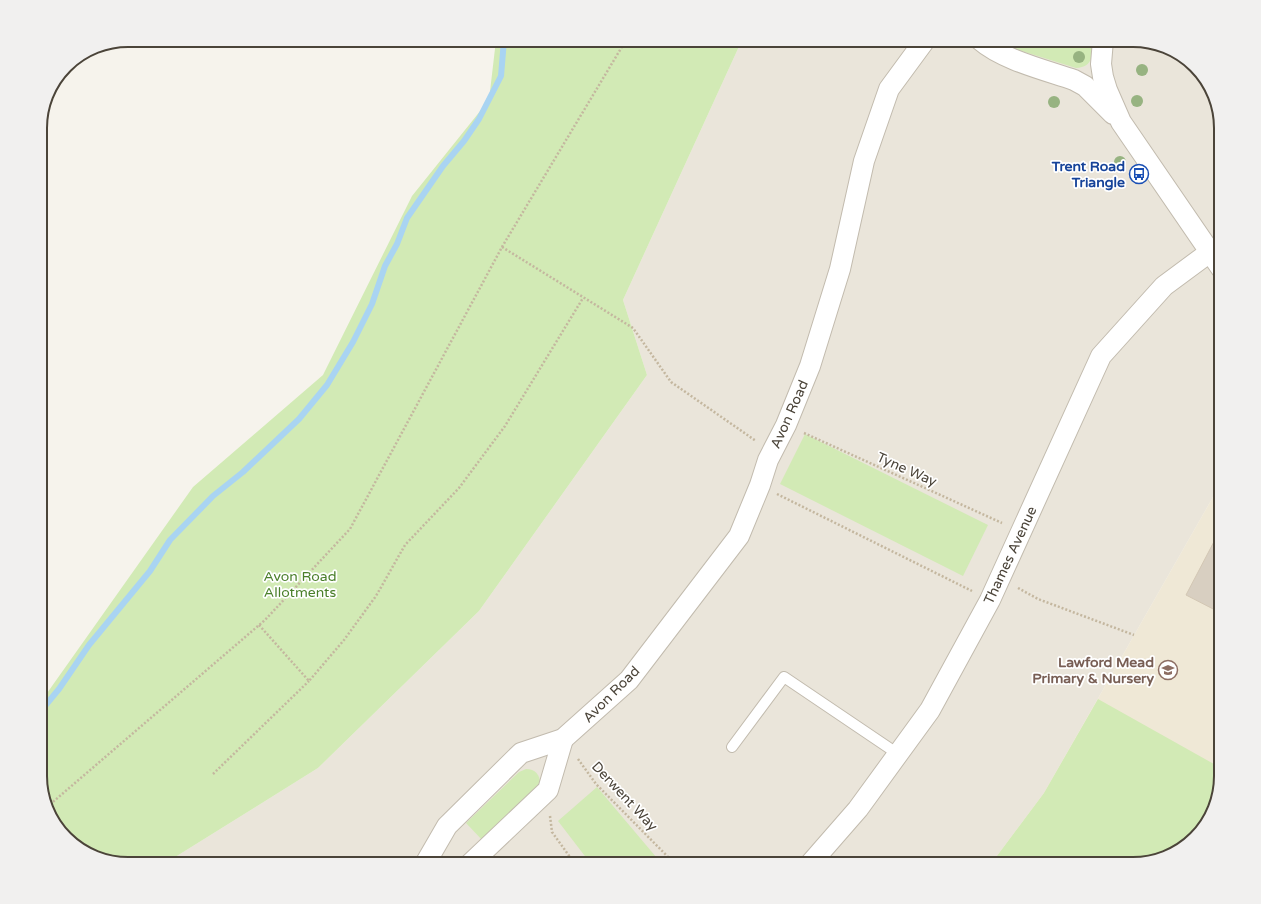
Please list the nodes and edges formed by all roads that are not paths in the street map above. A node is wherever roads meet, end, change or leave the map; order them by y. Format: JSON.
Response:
{"nodes":[{"id":1,"x":920,"y":47,"type":"edge"},
{"id":2,"x":988,"y":47,"type":"edge"},
{"id":3,"x":1102,"y":47,"type":"edge"},
{"id":4,"x":1121,"y":122,"type":"junction"},
{"id":5,"x":1214,"y":259,"type":"edge"},
{"id":6,"x":1214,"y":261,"type":"edge"},
{"id":7,"x":563,"y":739,"type":"junction"},
{"id":8,"x":732,"y":747,"type":"dead end"},
{"id":9,"x":898,"y":754,"type":"junction"},
{"id":10,"x":429,"y":857,"type":"edge"},
{"id":11,"x":477,"y":857,"type":"edge"},
{"id":12,"x":816,"y":857,"type":"edge"}],
"edges":[{"from":1,"to":7,"type":"street","name":"Avon Road"},
{"from":2,"to":4,"type":"street"},
{"from":3,"to":4,"type":"street"},
{"from":4,"to":5,"type":"street"},
{"from":6,"to":9,"type":"street","name":"Thames Avenue"},
{"from":7,"to":10,"type":"street","name":"Avon Road"},
{"from":7,"to":11,"type":"street"},
{"from":8,"to":9,"type":"lane"},
{"from":9,"to":12,"type":"street","name":"Thames Avenue"}]}
